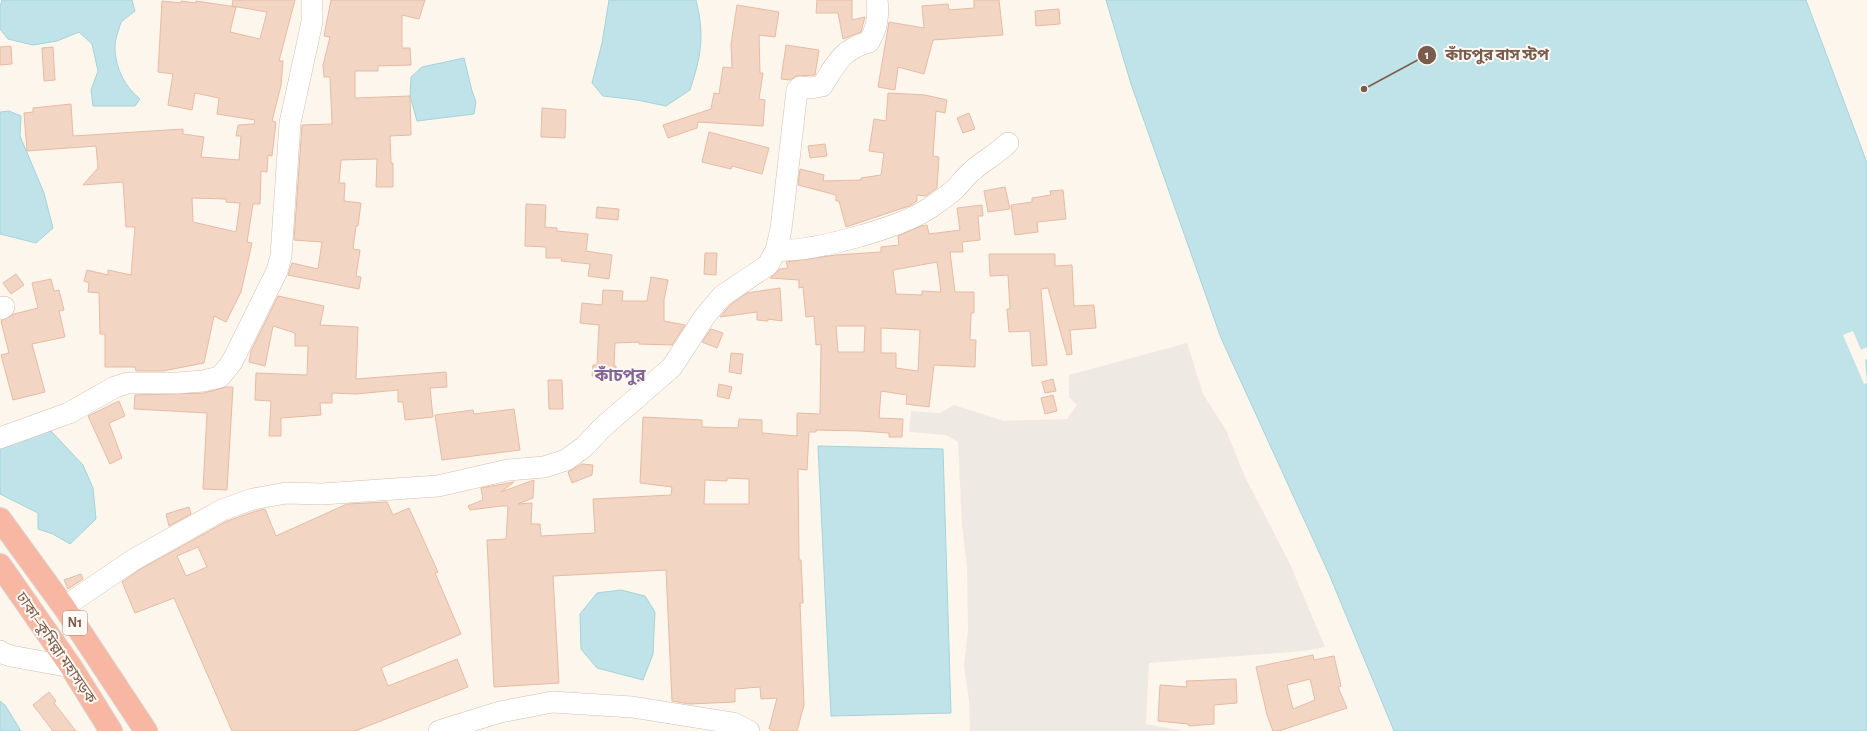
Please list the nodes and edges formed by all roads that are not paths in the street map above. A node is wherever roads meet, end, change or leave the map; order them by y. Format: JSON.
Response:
{"nodes":[{"id":1,"x":312,"y":0,"type":"edge"},
{"id":2,"x":877,"y":0,"type":"edge"},
{"id":3,"x":1008,"y":143,"type":"dead end"},
{"id":4,"x":776,"y":250,"type":"junction"},
{"id":5,"x":0,"y":438,"type":"edge"},
{"id":6,"x":0,"y":519,"type":"edge"},
{"id":7,"x":0,"y":565,"type":"edge"},
{"id":8,"x":64,"y":606,"type":"junction"},
{"id":9,"x":0,"y":650,"type":"edge"},
{"id":10,"x":71,"y":666,"type":"junction"},
{"id":11,"x":111,"y":731,"type":"edge"},
{"id":12,"x":146,"y":731,"type":"edge"},
{"id":13,"x":439,"y":731,"type":"edge"},
{"id":14,"x":749,"y":731,"type":"edge"}],
"edges":[{"from":1,"to":5,"type":"street"},
{"from":2,"to":4,"type":"street"},
{"from":3,"to":4,"type":"street"},
{"from":4,"to":8,"type":"street"},
{"from":6,"to":8,"type":"highway","name":"ঢাকা–কুমিল্লা মহাসড়ক","number":"N1"},
{"from":7,"to":10,"type":"highway","name":"ঢাকা–কুমিল্লা মহাসড়ক","number":"N1"},
{"from":8,"to":12,"type":"highway","name":"ঢাকা–কুমিল্লা মহাসড়ক","number":"N1"},
{"from":9,"to":10,"type":"street"},
{"from":10,"to":11,"type":"highway","name":"ঢাকা–কুমিল্লা মহাসড়ক","number":"N1"},
{"from":13,"to":14,"type":"street"}]}
